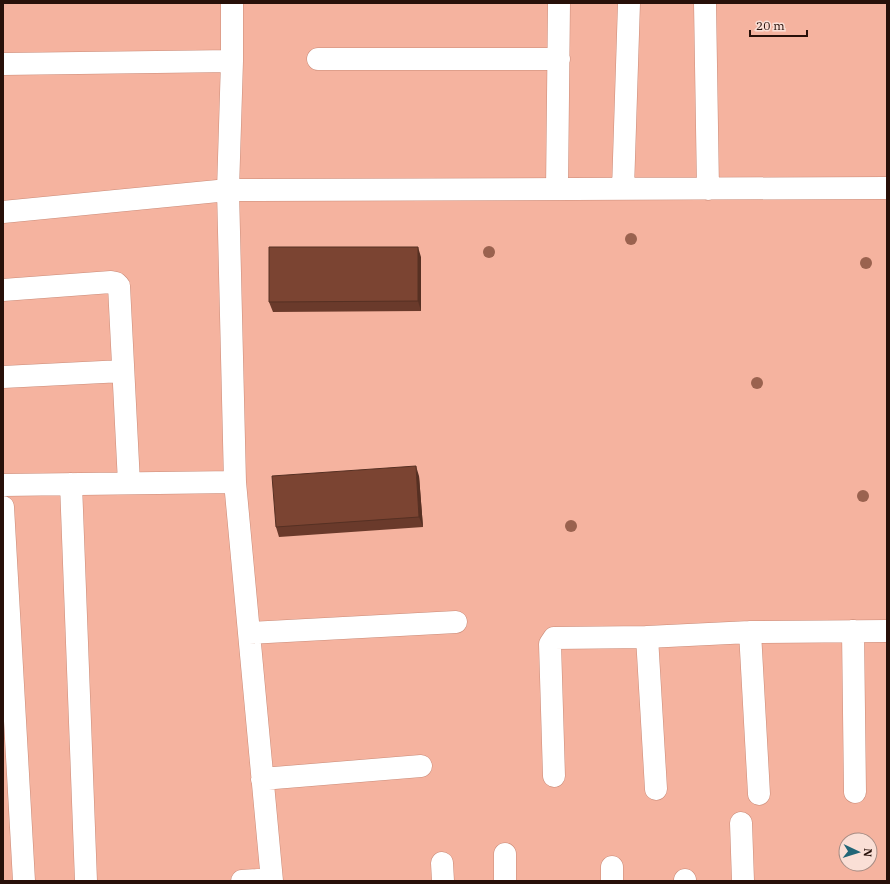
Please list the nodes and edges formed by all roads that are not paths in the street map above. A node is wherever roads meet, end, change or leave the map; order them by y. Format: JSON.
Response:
{"nodes":[{"id":1,"x":232,"y":3,"type":"edge"},
{"id":2,"x":559,"y":3,"type":"edge"},
{"id":3,"x":629,"y":3,"type":"edge"},
{"id":4,"x":705,"y":3,"type":"edge"},
{"id":5,"x":318,"y":59,"type":"dead end"},
{"id":6,"x":559,"y":59,"type":"junction"},
{"id":7,"x":232,"y":61,"type":"junction"},
{"id":8,"x":3,"y":64,"type":"edge"},
{"id":9,"x":708,"y":188,"type":"junction"},
{"id":10,"x":887,"y":188,"type":"edge"},
{"id":11,"x":557,"y":189,"type":"junction"},
{"id":12,"x":623,"y":189,"type":"junction"},
{"id":13,"x":228,"y":190,"type":"junction"},
{"id":14,"x":3,"y":212,"type":"edge"},
{"id":15,"x":3,"y":290,"type":"edge"},
{"id":16,"x":123,"y":371,"type":"junction"},
{"id":17,"x":3,"y":377,"type":"edge"},
{"id":18,"x":234,"y":482,"type":"junction"},
{"id":19,"x":129,"y":483,"type":"junction"},
{"id":20,"x":71,"y":484,"type":"junction"},
{"id":21,"x":3,"y":485,"type":"edge"},
{"id":22,"x":3,"y":507,"type":"edge"},
{"id":23,"x":456,"y":622,"type":"dead end"},
{"id":24,"x":887,"y":631,"type":"edge"},
{"id":25,"x":750,"y":632,"type":"junction"},
{"id":26,"x":853,"y":632,"type":"junction"},
{"id":27,"x":248,"y":633,"type":"junction"},
{"id":28,"x":647,"y":637,"type":"junction"},
{"id":29,"x":421,"y":766,"type":"dead end"},
{"id":30,"x":554,"y":776,"type":"dead end"},
{"id":31,"x":262,"y":780,"type":"junction"},
{"id":32,"x":656,"y":789,"type":"dead end"},
{"id":33,"x":855,"y":792,"type":"dead end"},
{"id":34,"x":759,"y":794,"type":"dead end"},
{"id":35,"x":741,"y":823,"type":"dead end"},
{"id":36,"x":505,"y":854,"type":"dead end"},
{"id":37,"x":271,"y":880,"type":"edge"},
{"id":38,"x":24,"y":881,"type":"edge"},
{"id":39,"x":86,"y":881,"type":"edge"},
{"id":40,"x":242,"y":881,"type":"edge"},
{"id":41,"x":505,"y":881,"type":"edge"},
{"id":42,"x":743,"y":881,"type":"edge"}],
"edges":[{"from":1,"to":7,"type":"street"},
{"from":2,"to":6,"type":"street"},
{"from":3,"to":12,"type":"street"},
{"from":4,"to":9,"type":"street"},
{"from":5,"to":6,"type":"street"},
{"from":6,"to":11,"type":"street"},
{"from":7,"to":8,"type":"street"},
{"from":7,"to":13,"type":"street"},
{"from":9,"to":10,"type":"street"},
{"from":9,"to":12,"type":"street"},
{"from":11,"to":12,"type":"street"},
{"from":11,"to":13,"type":"street"},
{"from":13,"to":14,"type":"street"},
{"from":13,"to":18,"type":"street"},
{"from":15,"to":16,"type":"street"},
{"from":16,"to":17,"type":"street"},
{"from":16,"to":19,"type":"street"},
{"from":18,"to":19,"type":"street"},
{"from":18,"to":27,"type":"street"},
{"from":19,"to":20,"type":"street"},
{"from":20,"to":21,"type":"street"},
{"from":20,"to":39,"type":"street"},
{"from":22,"to":38,"type":"street"},
{"from":23,"to":27,"type":"street"},
{"from":24,"to":26,"type":"street"},
{"from":25,"to":26,"type":"street"},
{"from":25,"to":28,"type":"street"},
{"from":25,"to":34,"type":"street"},
{"from":26,"to":33,"type":"street"},
{"from":27,"to":31,"type":"street"},
{"from":28,"to":30,"type":"street"},
{"from":28,"to":32,"type":"street"},
{"from":29,"to":31,"type":"street"},
{"from":31,"to":37,"type":"street"},
{"from":35,"to":42,"type":"street"},
{"from":36,"to":41,"type":"street"},
{"from":37,"to":40,"type":"street"}]}
